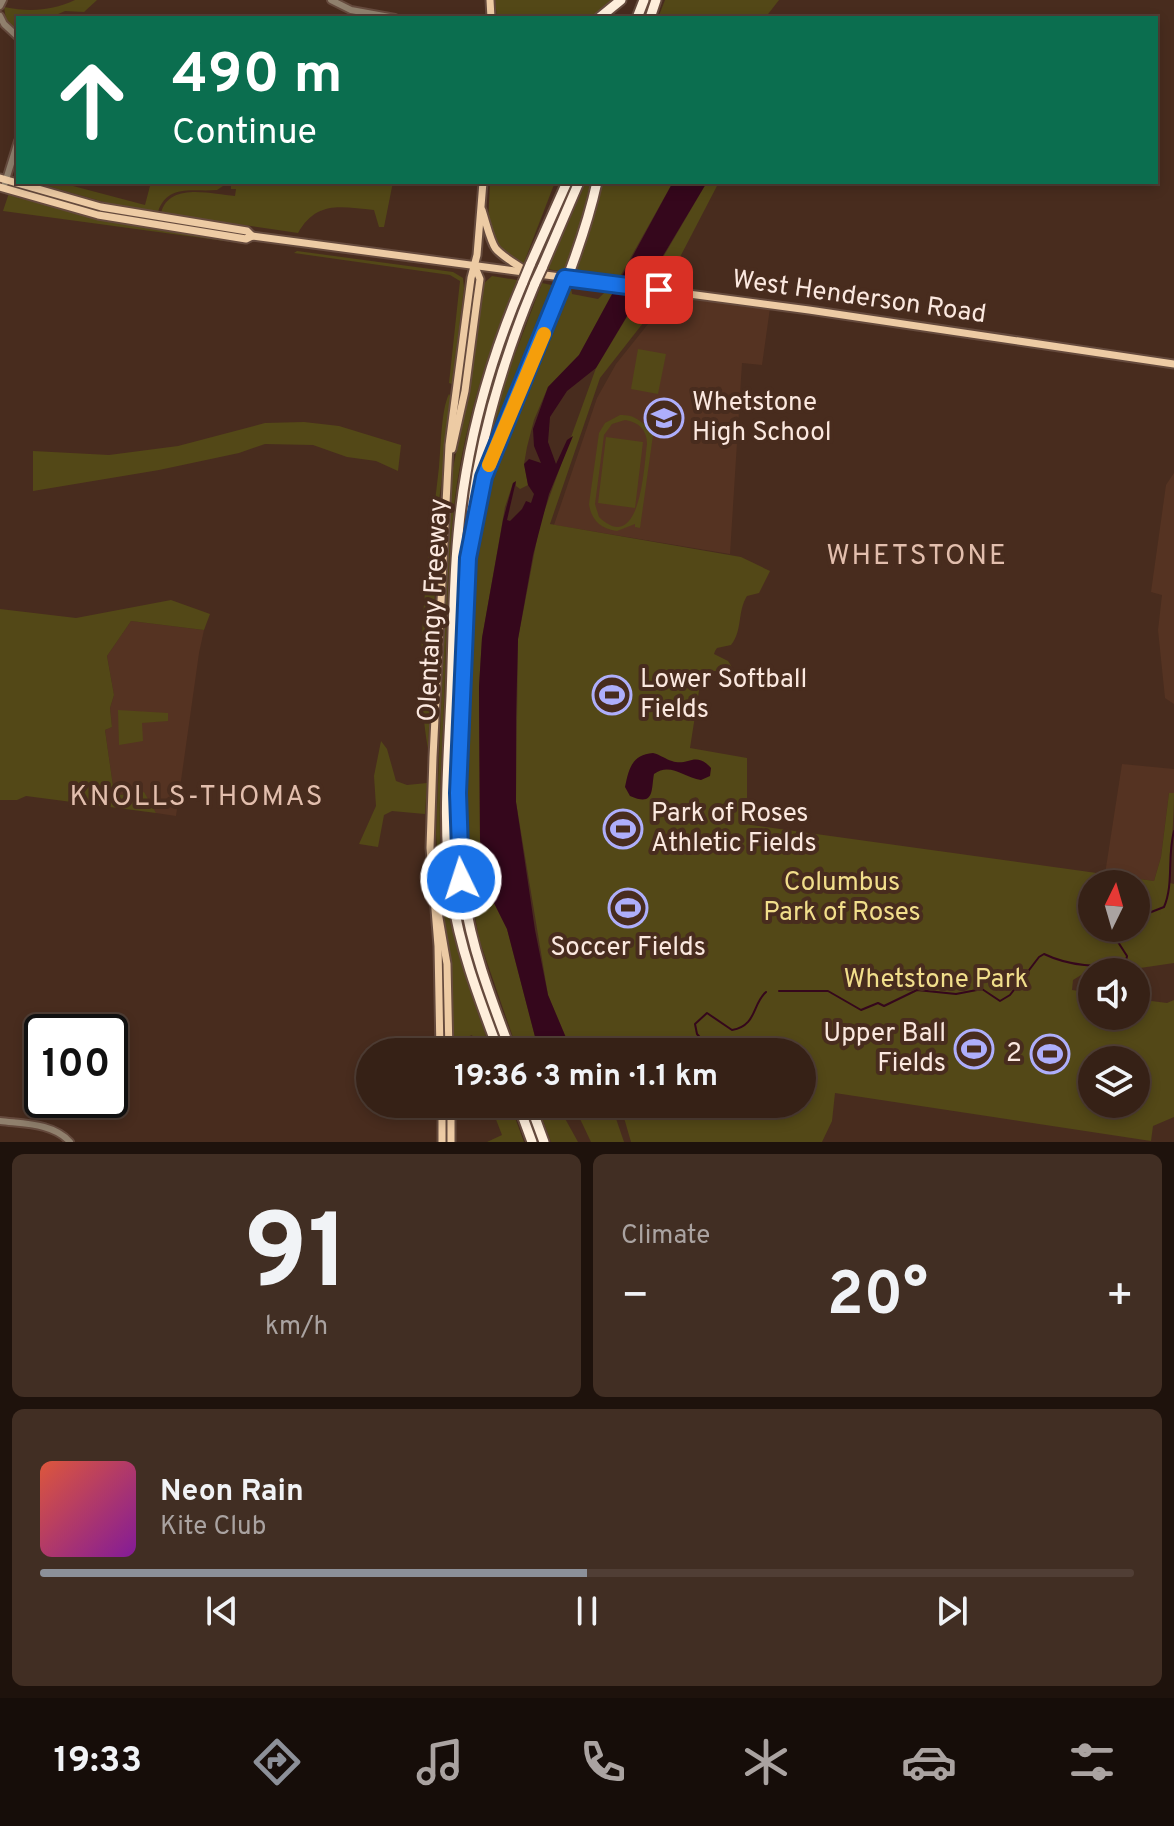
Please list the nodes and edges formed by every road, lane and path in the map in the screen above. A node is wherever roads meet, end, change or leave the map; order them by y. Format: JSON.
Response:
{"nodes":[{"id":1,"x":3,"y":0,"type":"edge"},
{"id":2,"x":331,"y":0,"type":"edge"},
{"id":3,"x":621,"y":0,"type":"edge"},
{"id":4,"x":0,"y":6,"type":"edge"},
{"id":5,"x":0,"y":16,"type":"edge"},
{"id":6,"x":384,"y":16,"type":"edge"},
{"id":7,"x":601,"y":16,"type":"edge"},
{"id":8,"x":16,"y":35,"type":"edge"},
{"id":9,"x":16,"y":146,"type":"edge"},
{"id":10,"x":2,"y":183,"type":"edge"},
{"id":11,"x":483,"y":184,"type":"edge"},
{"id":12,"x":564,"y":184,"type":"edge"},
{"id":13,"x":578,"y":184,"type":"edge"},
{"id":14,"x":596,"y":184,"type":"edge"},
{"id":15,"x":481,"y":205,"type":"junction"},
{"id":16,"x":475,"y":267,"type":"junction"},
{"id":17,"x":530,"y":276,"type":"junction"},
{"id":18,"x":565,"y":278,"type":"junction"},
{"id":19,"x":1174,"y":364,"type":"edge"},
{"id":20,"x":468,"y":558,"type":"junction"},
{"id":21,"x":433,"y":887,"type":"junction"},
{"id":22,"x":440,"y":1038,"type":"edge"},
{"id":23,"x":449,"y":1038,"type":"edge"},
{"id":24,"x":494,"y":1038,"type":"edge"},
{"id":25,"x":506,"y":1038,"type":"edge"},
{"id":26,"x":442,"y":1118,"type":"edge"},
{"id":27,"x":451,"y":1118,"type":"edge"},
{"id":28,"x":523,"y":1118,"type":"edge"},
{"id":29,"x":535,"y":1118,"type":"edge"},
{"id":30,"x":0,"y":1121,"type":"edge"},
{"id":31,"x":70,"y":1142,"type":"edge"},
{"id":32,"x":442,"y":1142,"type":"edge"},
{"id":33,"x":451,"y":1142,"type":"edge"},
{"id":34,"x":532,"y":1142,"type":"edge"},
{"id":35,"x":544,"y":1142,"type":"edge"}],
"edges":[{"from":1,"to":4,"type":"street"},
{"from":2,"to":6,"type":"street"},
{"from":3,"to":7,"type":"highway"},
{"from":5,"to":8,"type":"street"},
{"from":9,"to":10,"type":"street"},
{"from":10,"to":16,"type":"main road","name":"West Henderson Road"},
{"from":11,"to":15,"type":"main road"},
{"from":12,"to":17,"type":"highway","name":"Olentangy Freeway"},
{"from":13,"to":17,"type":"highway","name":"Olentangy Freeway","bridge":true},
{"from":14,"to":18,"type":"highway"},
{"from":15,"to":16,"type":"main road"},
{"from":15,"to":17,"type":"main road"},
{"from":16,"to":17,"type":"main road","name":"West Henderson Road"},
{"from":16,"to":21,"type":"main road"},
{"from":17,"to":18,"type":"main road","name":"West Henderson Road"},
{"from":17,"to":20,"type":"highway","name":"Olentangy Freeway"},
{"from":17,"to":24,"type":"highway","name":"Olentangy Freeway"},
{"from":18,"to":19,"type":"main road","name":"West Henderson Road"},
{"from":18,"to":20,"type":"highway"},
{"from":20,"to":25,"type":"highway","name":"Olentangy Freeway"},
{"from":21,"to":22,"type":"main road"},
{"from":21,"to":23,"type":"main road"},
{"from":26,"to":32,"type":"main road"},
{"from":27,"to":33,"type":"main road"},
{"from":28,"to":34,"type":"highway"},
{"from":29,"to":35,"type":"highway"},
{"from":30,"to":31,"type":"street"}]}
